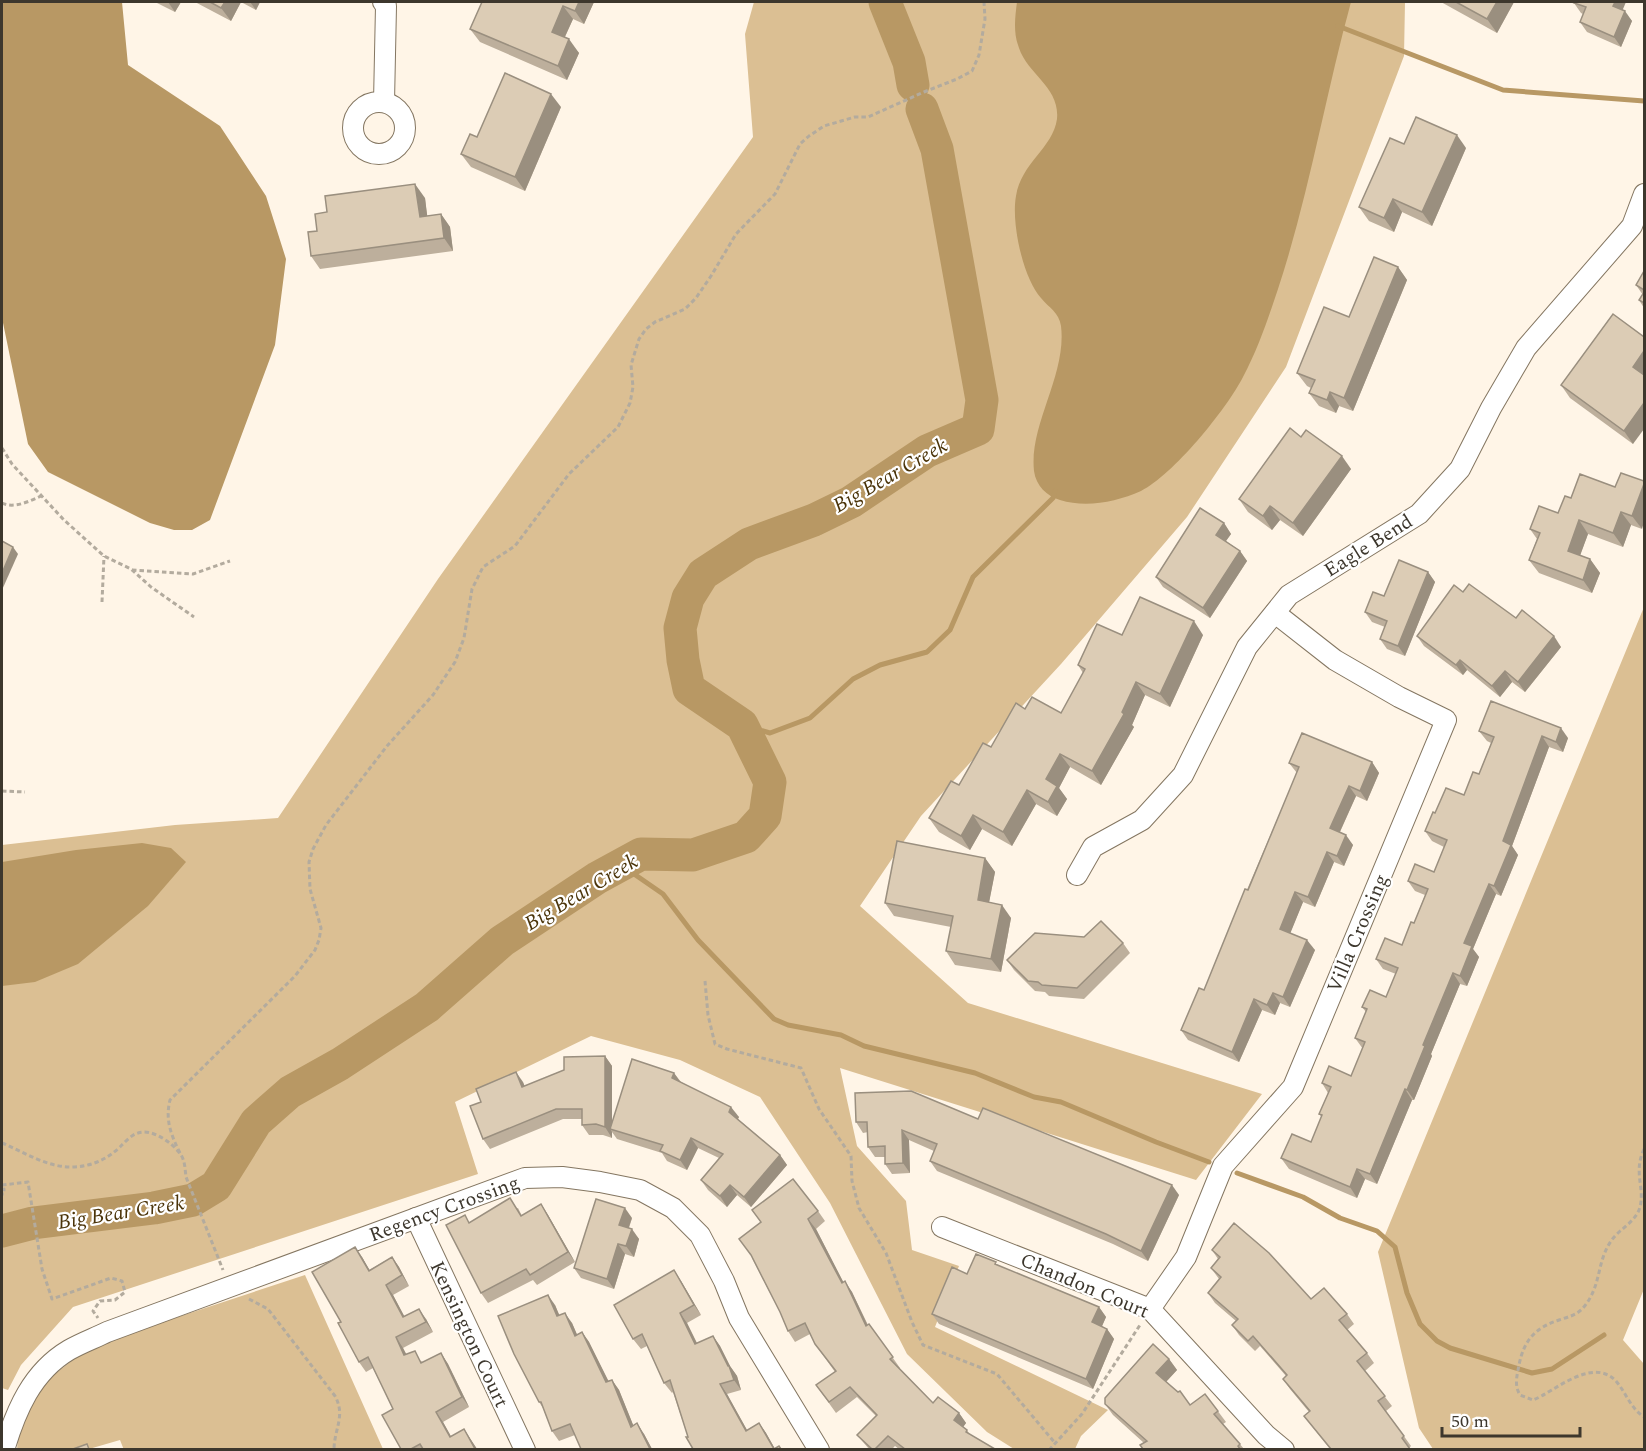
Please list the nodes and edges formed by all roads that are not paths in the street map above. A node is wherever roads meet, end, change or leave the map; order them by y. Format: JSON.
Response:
{"nodes":[{"id":1,"x":383,"y":2,"type":"edge"},
{"id":2,"x":384,"y":102,"type":"dead end"},
{"id":3,"x":1644,"y":194,"type":"edge"},
{"id":4,"x":1275,"y":613,"type":"junction"},
{"id":5,"x":1077,"y":875,"type":"dead end"},
{"id":6,"x":416,"y":1218,"type":"junction"},
{"id":7,"x":942,"y":1227,"type":"dead end"},
{"id":8,"x":1150,"y":1309,"type":"junction"},
{"id":9,"x":4,"y":1449,"type":"edge"},
{"id":10,"x":525,"y":1449,"type":"edge"},
{"id":11,"x":819,"y":1449,"type":"edge"},
{"id":12,"x":1284,"y":1449,"type":"edge"}],
"edges":[{"from":1,"to":2,"type":"street"},
{"from":3,"to":4,"type":"street","name":"Eagle Bend"},
{"from":4,"to":5,"type":"street","name":"Eagle Bend"},
{"from":4,"to":8,"type":"street","name":"Villa Crossing"},
{"from":6,"to":9,"type":"street","name":"Regency Crossing"},
{"from":6,"to":10,"type":"street","name":"Kensington Court"},
{"from":6,"to":11,"type":"street","name":"Regency Crossing"},
{"from":7,"to":8,"type":"street","name":"Chandon Court"},
{"from":8,"to":12,"type":"street","name":"Chandon Court"}]}
